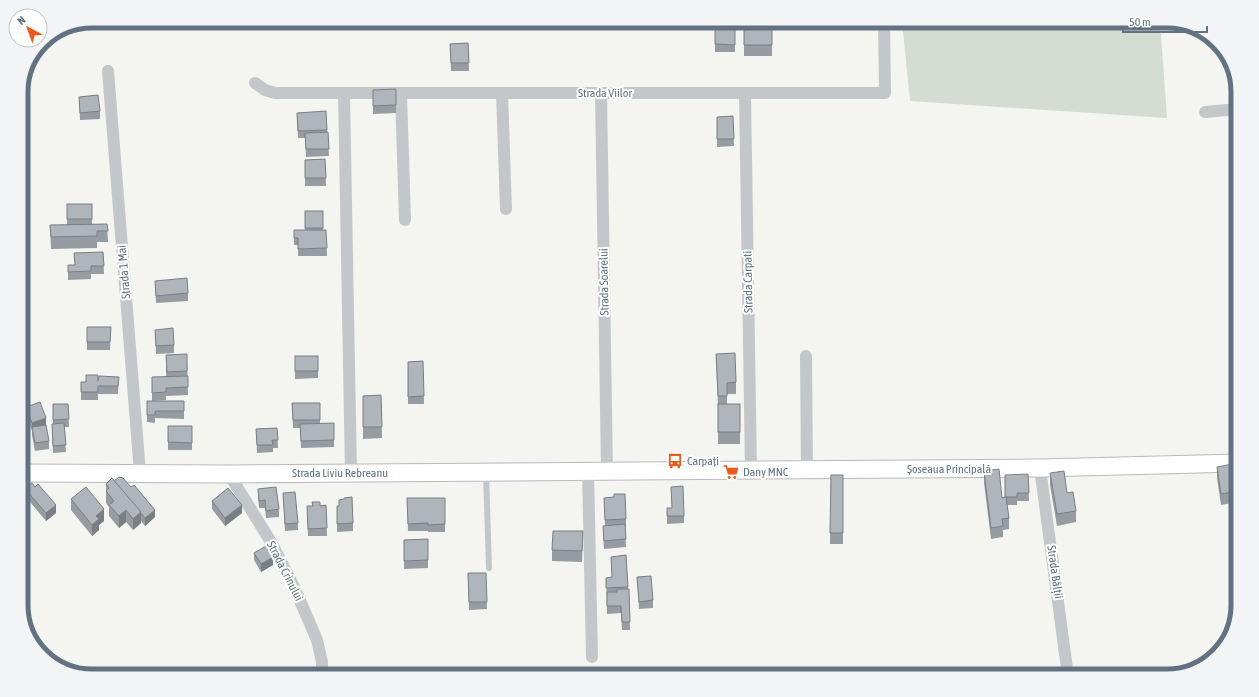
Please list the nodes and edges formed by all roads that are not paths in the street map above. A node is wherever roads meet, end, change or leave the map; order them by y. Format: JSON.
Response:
{"nodes":[{"id":1,"x":884,"y":28,"type":"edge"},
{"id":2,"x":108,"y":71,"type":"dead end"},
{"id":3,"x":254,"y":83,"type":"dead end"},
{"id":4,"x":344,"y":93,"type":"junction"},
{"id":5,"x":401,"y":93,"type":"junction"},
{"id":6,"x":502,"y":93,"type":"junction"},
{"id":7,"x":601,"y":93,"type":"junction"},
{"id":8,"x":745,"y":93,"type":"junction"},
{"id":9,"x":1231,"y":110,"type":"edge"},
{"id":10,"x":1205,"y":112,"type":"dead end"},
{"id":11,"x":506,"y":209,"type":"dead end"},
{"id":12,"x":405,"y":220,"type":"dead end"},
{"id":13,"x":806,"y":356,"type":"dead end"},
{"id":14,"x":1231,"y":463,"type":"edge"},
{"id":15,"x":1040,"y":468,"type":"junction"},
{"id":16,"x":752,"y":470,"type":"junction"},
{"id":17,"x":807,"y":470,"type":"junction"},
{"id":18,"x":588,"y":471,"type":"junction"},
{"id":19,"x":608,"y":471,"type":"junction"},
{"id":20,"x":659,"y":471,"type":"joint"},
{"id":21,"x":486,"y":472,"type":"junction"},
{"id":22,"x":28,"y":473,"type":"edge"},
{"id":23,"x":140,"y":473,"type":"junction"},
{"id":24,"x":351,"y":473,"type":"junction"},
{"id":25,"x":229,"y":474,"type":"junction"},
{"id":26,"x":489,"y":568,"type":"dead end"},
{"id":27,"x":592,"y":657,"type":"dead end"},
{"id":28,"x":322,"y":669,"type":"edge"},
{"id":29,"x":1067,"y":669,"type":"edge"}],
"edges":[{"from":1,"to":8,"type":"street","name":"Strada Viilor"},
{"from":2,"to":23,"type":"street","name":"Strada 1 Mai"},
{"from":3,"to":4,"type":"street","name":"Strada Viilor"},
{"from":4,"to":5,"type":"street","name":"Strada Viilor"},
{"from":4,"to":24,"type":"street"},
{"from":5,"to":6,"type":"street","name":"Strada Viilor"},
{"from":5,"to":12,"type":"street"},
{"from":6,"to":7,"type":"street","name":"Strada Viilor"},
{"from":6,"to":11,"type":"street"},
{"from":7,"to":8,"type":"street","name":"Strada Viilor"},
{"from":7,"to":19,"type":"street","name":"Strada Soarelui"},
{"from":8,"to":16,"type":"street","name":"Strada Carpati"},
{"from":9,"to":10,"type":"street"},
{"from":13,"to":17,"type":"street"},
{"from":14,"to":15,"type":"main road","name":"Șoseaua Principală"},
{"from":15,"to":17,"type":"main road","name":"Șoseaua Principală"},
{"from":15,"to":29,"type":"street","name":"Strada Bălții"},
{"from":16,"to":17,"type":"main road","name":"Șoseaua Principală"},
{"from":16,"to":20,"type":"main road","name":"Șoseaua Principală"},
{"from":18,"to":19,"type":"main road","name":"Strada Liviu Rebreanu"},
{"from":18,"to":21,"type":"main road","name":"Strada Liviu Rebreanu"},
{"from":18,"to":27,"type":"street"},
{"from":19,"to":20,"type":"main road","name":"Strada Liviu Rebreanu"},
{"from":21,"to":24,"type":"main road","name":"Strada Liviu Rebreanu"},
{"from":21,"to":26,"type":"lane"},
{"from":22,"to":23,"type":"main road","name":"Strada Liviu Rebreanu"},
{"from":23,"to":25,"type":"main road","name":"Strada Liviu Rebreanu"},
{"from":24,"to":25,"type":"main road","name":"Strada Liviu Rebreanu"},
{"from":25,"to":28,"type":"street","name":"Strada Crinului"}]}
